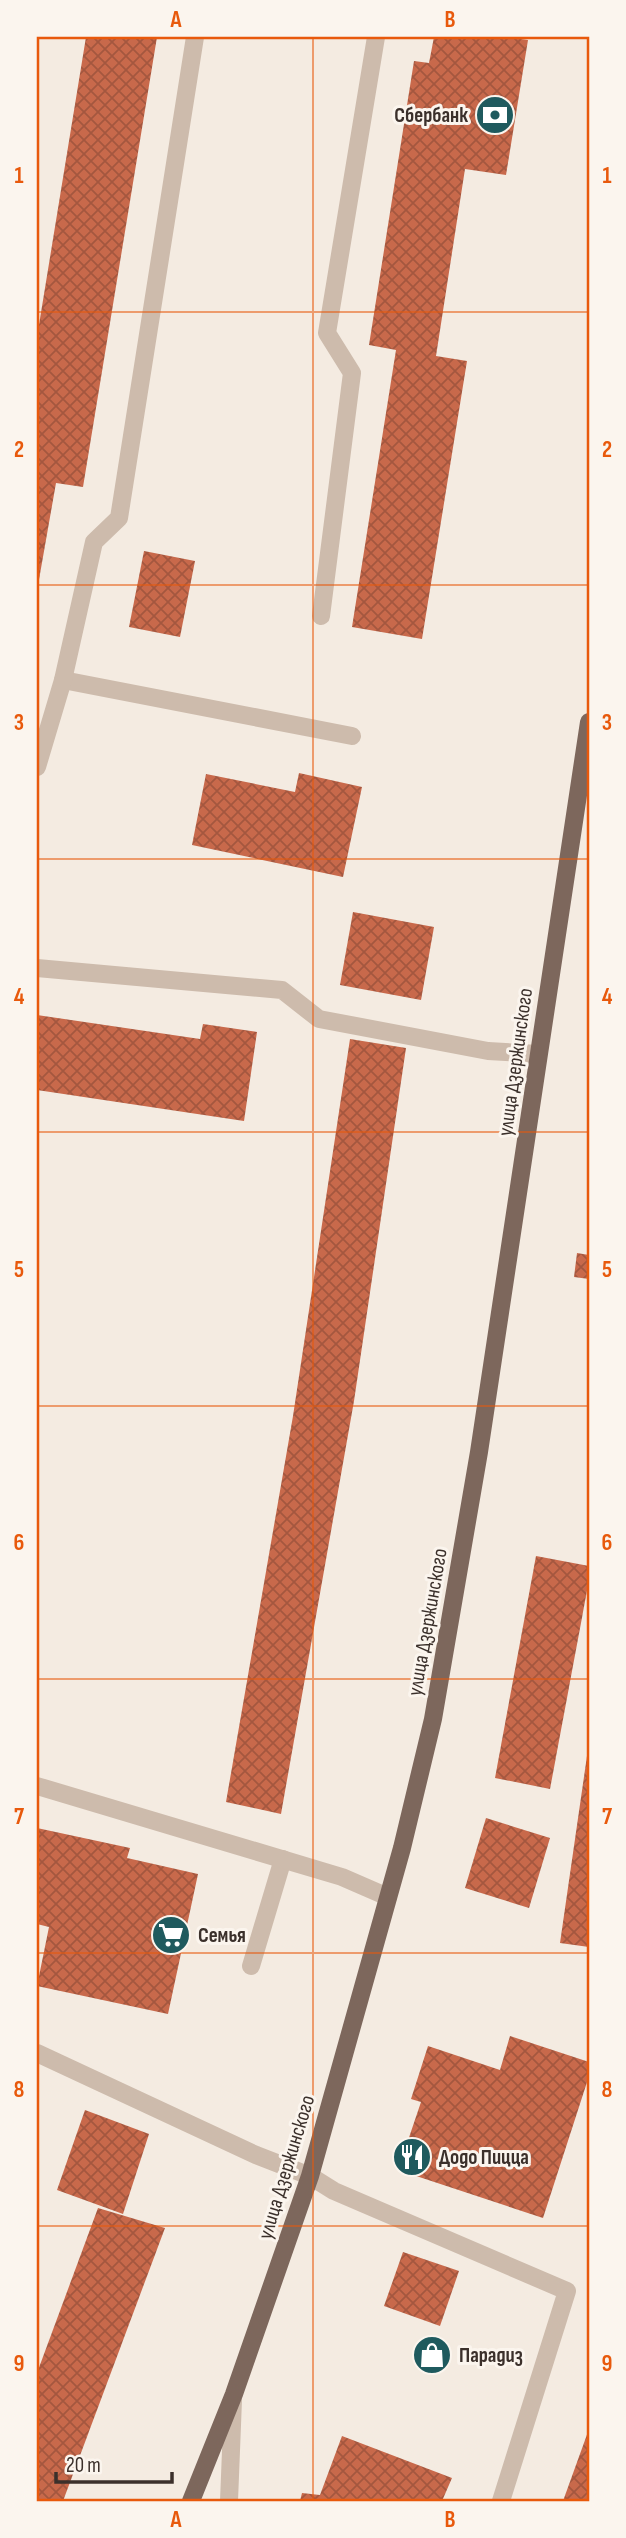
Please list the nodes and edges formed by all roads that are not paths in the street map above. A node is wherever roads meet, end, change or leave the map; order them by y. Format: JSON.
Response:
{"nodes":[{"id":1,"x":195,"y":37,"type":"edge"},
{"id":2,"x":376,"y":37,"type":"edge"},
{"id":3,"x":321,"y":616,"type":"dead end"},
{"id":4,"x":64,"y":680,"type":"junction"},
{"id":5,"x":589,"y":722,"type":"edge"},
{"id":6,"x":352,"y":736,"type":"dead end"},
{"id":7,"x":37,"y":767,"type":"edge"},
{"id":8,"x":37,"y":968,"type":"edge"},
{"id":9,"x":538,"y":1054,"type":"junction"},
{"id":10,"x":37,"y":1786,"type":"edge"},
{"id":11,"x":283,"y":1859,"type":"junction"},
{"id":12,"x":388,"y":1896,"type":"junction"},
{"id":13,"x":251,"y":1966,"type":"dead end"},
{"id":14,"x":37,"y":2053,"type":"edge"},
{"id":15,"x":310,"y":2176,"type":"junction"},
{"id":16,"x":234,"y":2394,"type":"junction"},
{"id":17,"x":191,"y":2501,"type":"edge"},
{"id":18,"x":229,"y":2501,"type":"edge"},
{"id":19,"x":501,"y":2501,"type":"edge"}],
"edges":[{"from":1,"to":4,"type":"street"},
{"from":2,"to":3,"type":"street"},
{"from":4,"to":6,"type":"street"},
{"from":4,"to":7,"type":"street"},
{"from":5,"to":9,"type":"main road","name":"улица Дзержинского"},
{"from":8,"to":9,"type":"street"},
{"from":9,"to":12,"type":"main road","name":"улица Дзержинского"},
{"from":10,"to":11,"type":"street"},
{"from":11,"to":12,"type":"street"},
{"from":11,"to":13,"type":"street"},
{"from":12,"to":15,"type":"main road","name":"улица Дзержинского"},
{"from":14,"to":15,"type":"street"},
{"from":15,"to":16,"type":"main road","name":"улица Дзержинского"},
{"from":15,"to":19,"type":"street"},
{"from":16,"to":17,"type":"main road","name":"улица Дзержинского"},
{"from":16,"to":18,"type":"street"}]}
